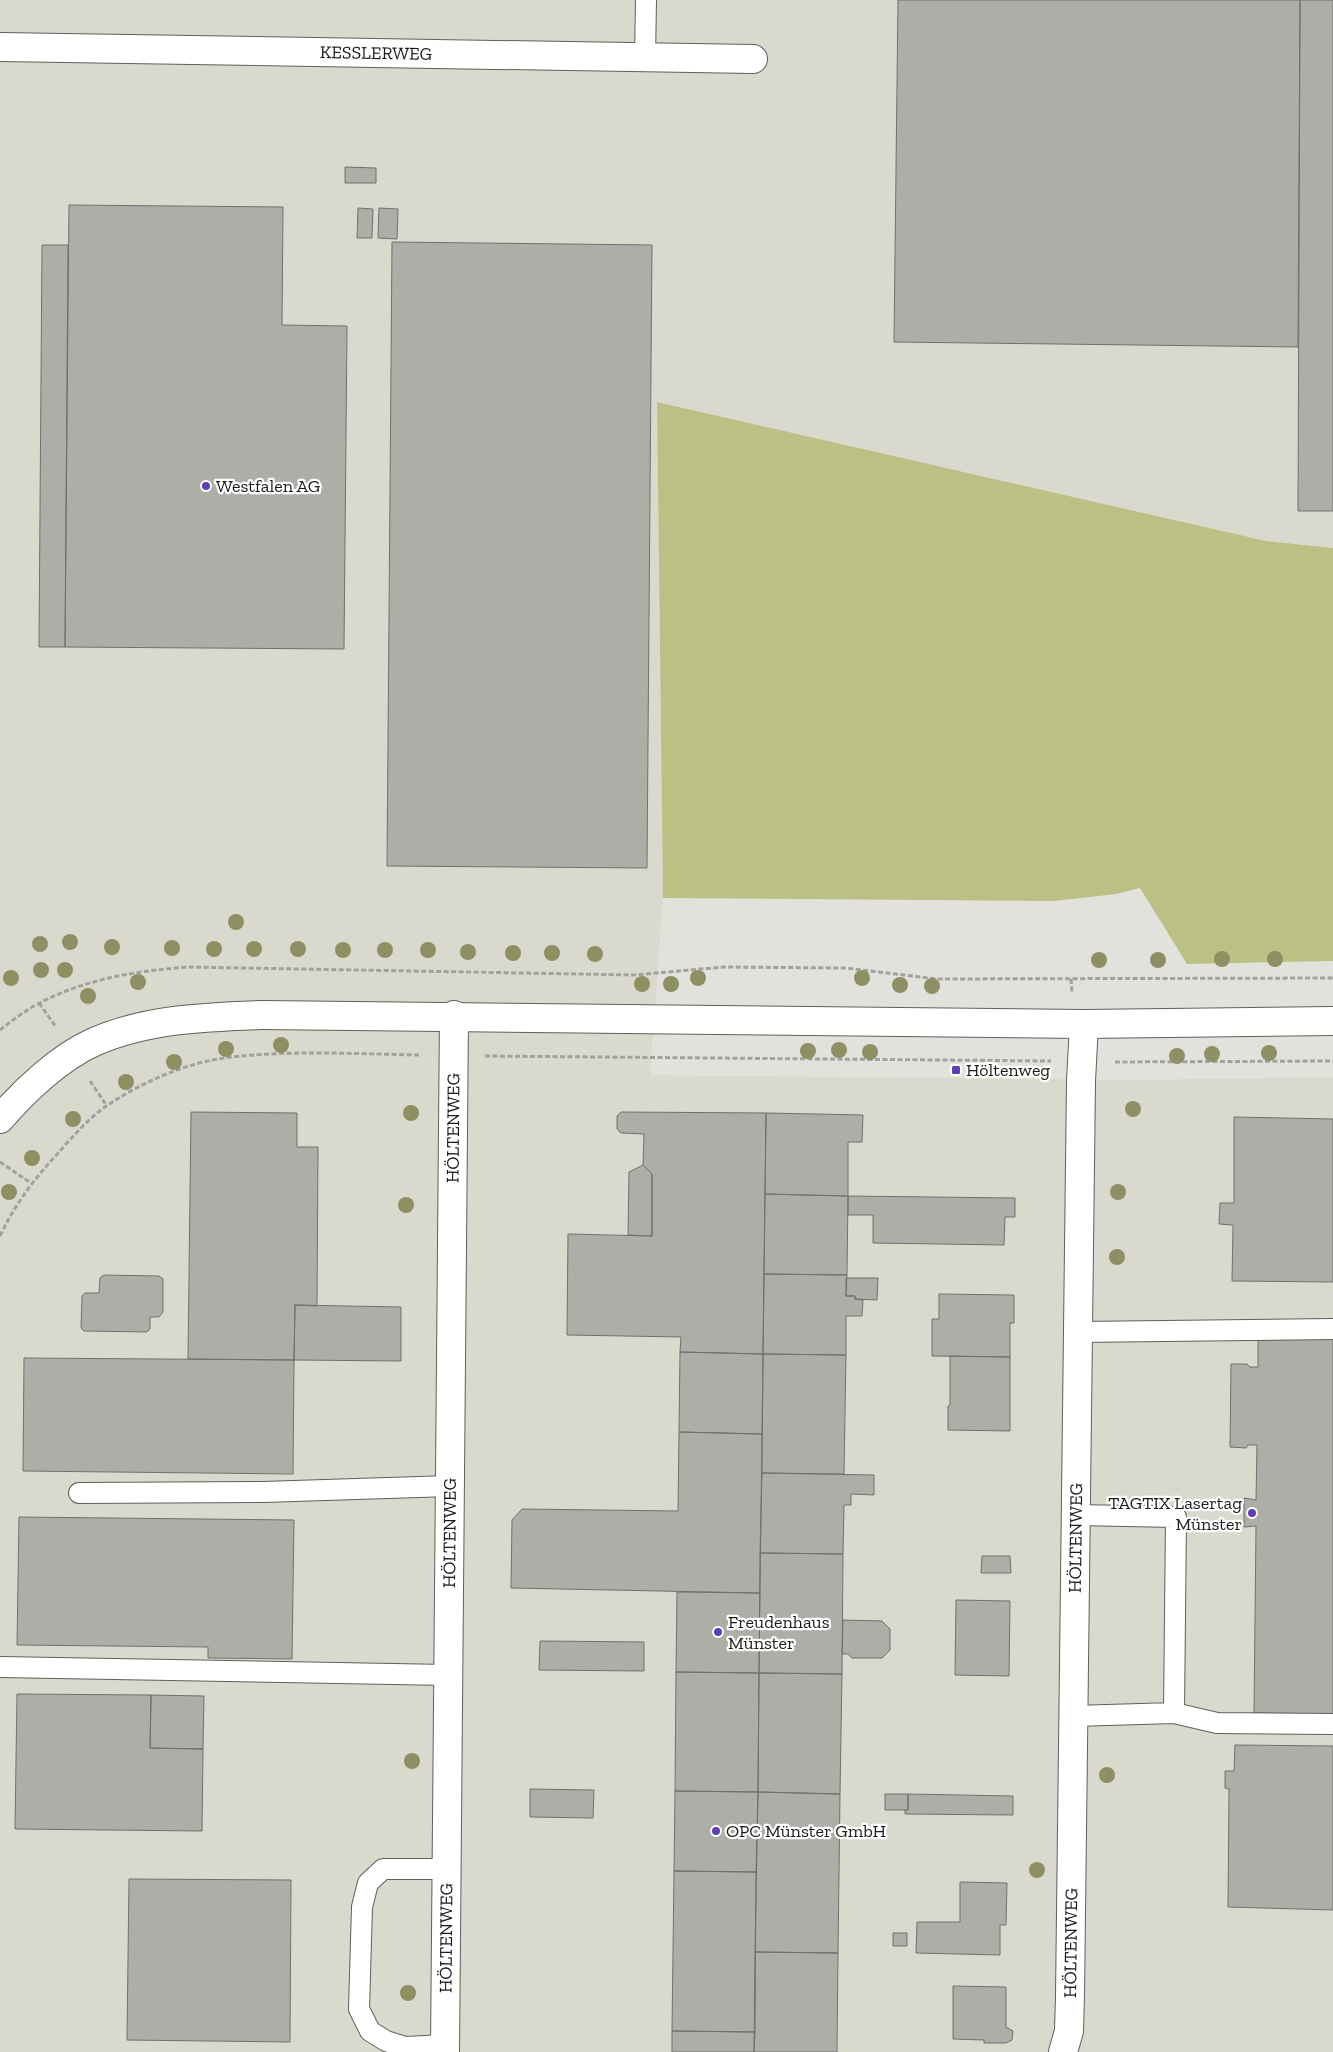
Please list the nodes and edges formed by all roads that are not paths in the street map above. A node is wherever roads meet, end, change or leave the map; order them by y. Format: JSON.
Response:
{"nodes":[{"id":1,"x":646,"y":0,"type":"edge"},
{"id":2,"x":0,"y":47,"type":"edge"},
{"id":3,"x":645,"y":58,"type":"junction"},
{"id":4,"x":753,"y":59,"type":"dead end"},
{"id":5,"x":454,"y":1015,"type":"junction"},
{"id":6,"x":1333,"y":1021,"type":"edge"},
{"id":7,"x":1084,"y":1024,"type":"junction"},
{"id":8,"x":4,"y":1103,"type":"edge"},
{"id":9,"x":1333,"y":1329,"type":"edge"},
{"id":10,"x":1078,"y":1332,"type":"junction"},
{"id":11,"x":450,"y":1486,"type":"junction"},
{"id":12,"x":79,"y":1493,"type":"dead end"},
{"id":13,"x":1076,"y":1515,"type":"junction"},
{"id":14,"x":0,"y":1667,"type":"edge"},
{"id":15,"x":448,"y":1675,"type":"junction"},
{"id":16,"x":1174,"y":1713,"type":"junction"},
{"id":17,"x":1074,"y":1716,"type":"junction"},
{"id":18,"x":1333,"y":1724,"type":"edge"},
{"id":19,"x":446,"y":1870,"type":"junction"},
{"id":20,"x":445,"y":2048,"type":"edge"},
{"id":21,"x":1064,"y":2052,"type":"edge"}],
"edges":[{"from":1,"to":3,"type":"lane"},
{"from":2,"to":3,"type":"street","name":"KESSLERWEG"},
{"from":3,"to":4,"type":"street","name":"KESSLERWEG"},
{"from":5,"to":7,"type":"street"},
{"from":5,"to":8,"type":"street"},
{"from":5,"to":11,"type":"street","name":"HÖLTENWEG"},
{"from":6,"to":7,"type":"street"},
{"from":7,"to":10,"type":"street","name":"HÖLTENWEG"},
{"from":9,"to":10,"type":"lane"},
{"from":10,"to":13,"type":"street","name":"HÖLTENWEG"},
{"from":11,"to":12,"type":"lane"},
{"from":11,"to":15,"type":"street","name":"HÖLTENWEG"},
{"from":13,"to":16,"type":"lane"},
{"from":13,"to":17,"type":"street","name":"HÖLTENWEG"},
{"from":14,"to":15,"type":"lane"},
{"from":15,"to":19,"type":"street","name":"HÖLTENWEG"},
{"from":16,"to":17,"type":"lane"},
{"from":16,"to":18,"type":"lane"},
{"from":17,"to":21,"type":"street","name":"HÖLTENWEG"},
{"from":19,"to":20,"type":"street","name":"HÖLTENWEG"},
{"from":19,"to":20,"type":"lane"}]}
